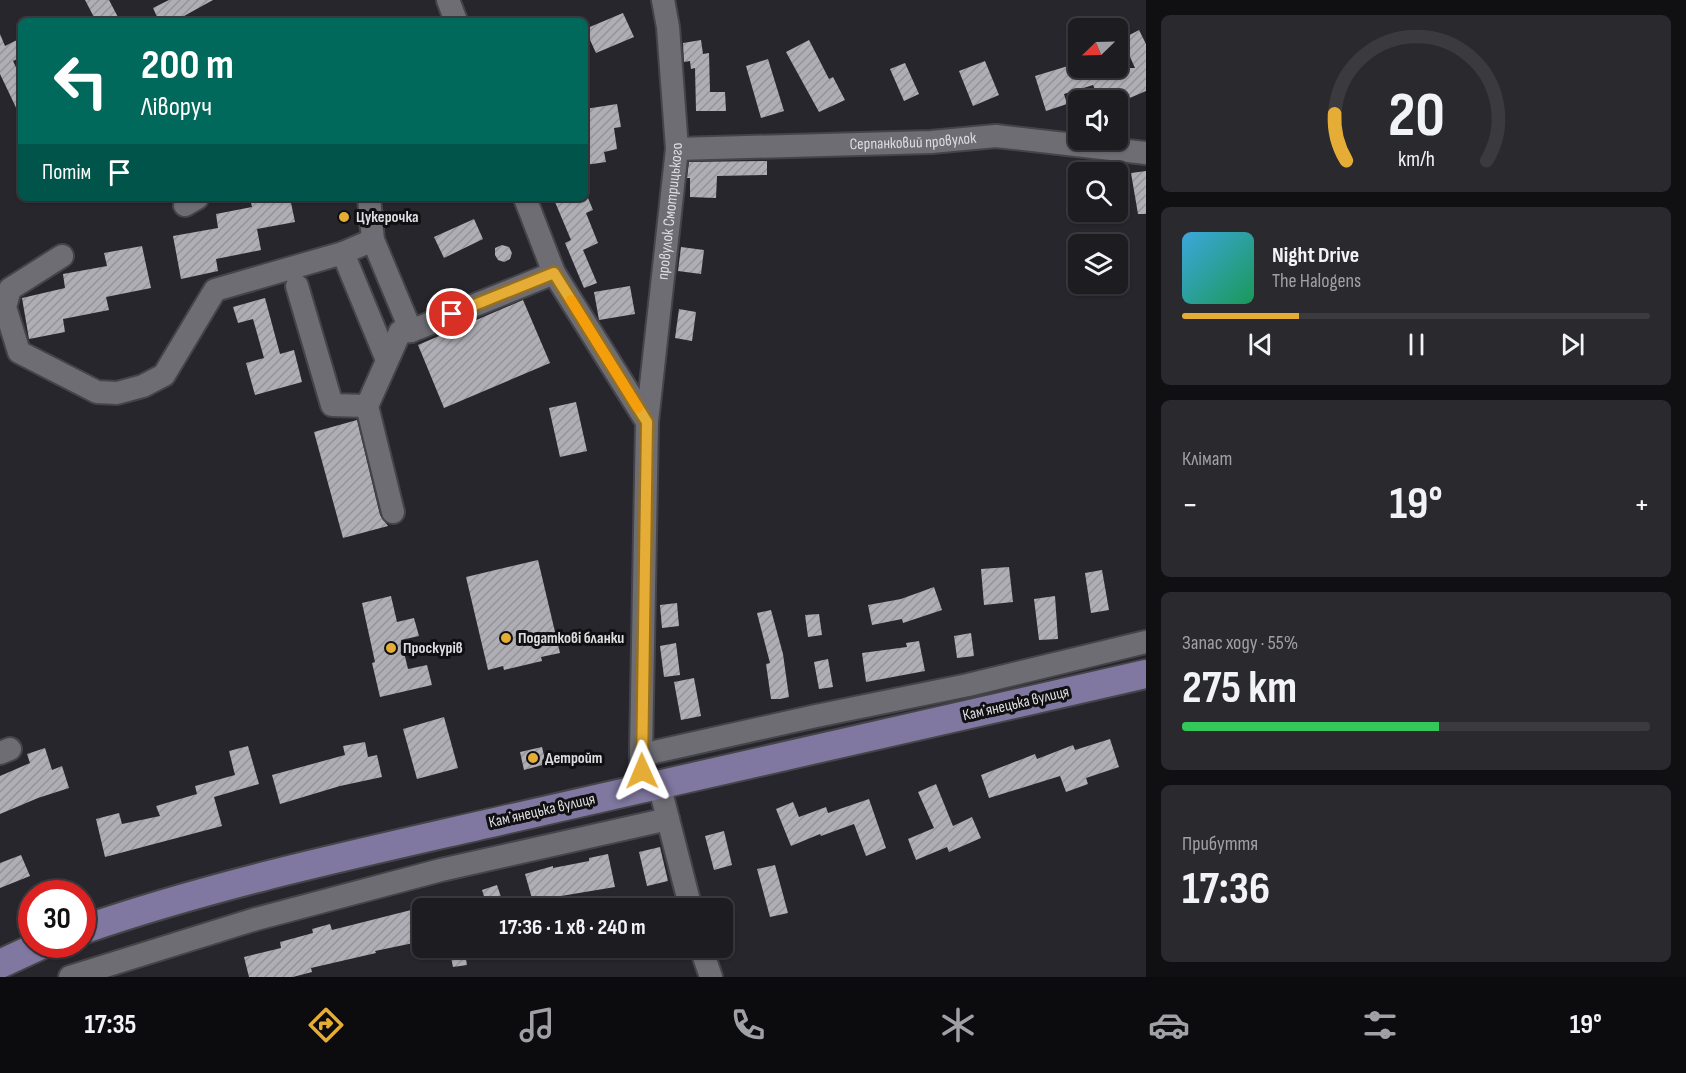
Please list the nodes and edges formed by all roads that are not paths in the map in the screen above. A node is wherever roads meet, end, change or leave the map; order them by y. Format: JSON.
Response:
{"nodes":[{"id":1,"x":448,"y":0,"type":"edge"},
{"id":2,"x":663,"y":0,"type":"edge"},
{"id":3,"x":455,"y":18,"type":"edge"},
{"id":4,"x":677,"y":149,"type":"junction"},
{"id":5,"x":1146,"y":153,"type":"edge"},
{"id":6,"x":369,"y":201,"type":"edge"},
{"id":7,"x":526,"y":201,"type":"edge"},
{"id":8,"x":373,"y":240,"type":"junction"},
{"id":9,"x":343,"y":253,"type":"junction"},
{"id":10,"x":62,"y":256,"type":"dead end"},
{"id":11,"x":554,"y":273,"type":"junction"},
{"id":12,"x":297,"y":286,"type":"dead end"},
{"id":13,"x":411,"y":331,"type":"junction"},
{"id":14,"x":387,"y":360,"type":"junction"},
{"id":15,"x":367,"y":406,"type":"junction"},
{"id":16,"x":647,"y":422,"type":"junction"},
{"id":17,"x":393,"y":512,"type":"dead end"},
{"id":18,"x":1146,"y":642,"type":"edge"},
{"id":19,"x":1146,"y":674,"type":"edge"},
{"id":20,"x":641,"y":756,"type":"junction"},
{"id":21,"x":651,"y":786,"type":"junction"},
{"id":22,"x":668,"y":819,"type":"junction"},
{"id":23,"x":688,"y":898,"type":"edge"},
{"id":24,"x":96,"y":925,"type":"edge"},
{"id":25,"x":18,"y":956,"type":"edge"},
{"id":26,"x":704,"y":958,"type":"edge"},
{"id":27,"x":0,"y":964,"type":"edge"},
{"id":28,"x":70,"y":977,"type":"edge"},
{"id":29,"x":711,"y":977,"type":"edge"}],
"edges":[{"from":1,"to":3,"type":"street"},
{"from":2,"to":4,"type":"street","name":"провулок Смотрицького"},
{"from":4,"to":5,"type":"street","name":"Серпанковий провулок"},
{"from":4,"to":16,"type":"street","name":"провулок Смотрицького"},
{"from":6,"to":8,"type":"street"},
{"from":7,"to":11,"type":"street"},
{"from":8,"to":9,"type":"street"},
{"from":8,"to":13,"type":"street"},
{"from":9,"to":10,"type":"street"},
{"from":9,"to":14,"type":"street"},
{"from":11,"to":13,"type":"street"},
{"from":11,"to":16,"type":"street"},
{"from":12,"to":15,"type":"street"},
{"from":13,"to":14,"type":"street"},
{"from":14,"to":15,"type":"street"},
{"from":15,"to":17,"type":"street"},
{"from":16,"to":20,"type":"street","name":"провулок Смотрицького"},
{"from":18,"to":20,"type":"street"},
{"from":19,"to":21,"type":"main road","name":"Камʼянецька вулиця"},
{"from":20,"to":21,"type":"street","name":"провулок Смотрицького"},
{"from":21,"to":22,"type":"street","name":"провулок Смотрицького"},
{"from":21,"to":24,"type":"main road","name":"Камʼянецька вулиця"},
{"from":22,"to":23,"type":"street","name":"провулок Смотрицького"},
{"from":22,"to":28,"type":"street"},
{"from":25,"to":27,"type":"main road"},
{"from":26,"to":29,"type":"street"}]}
